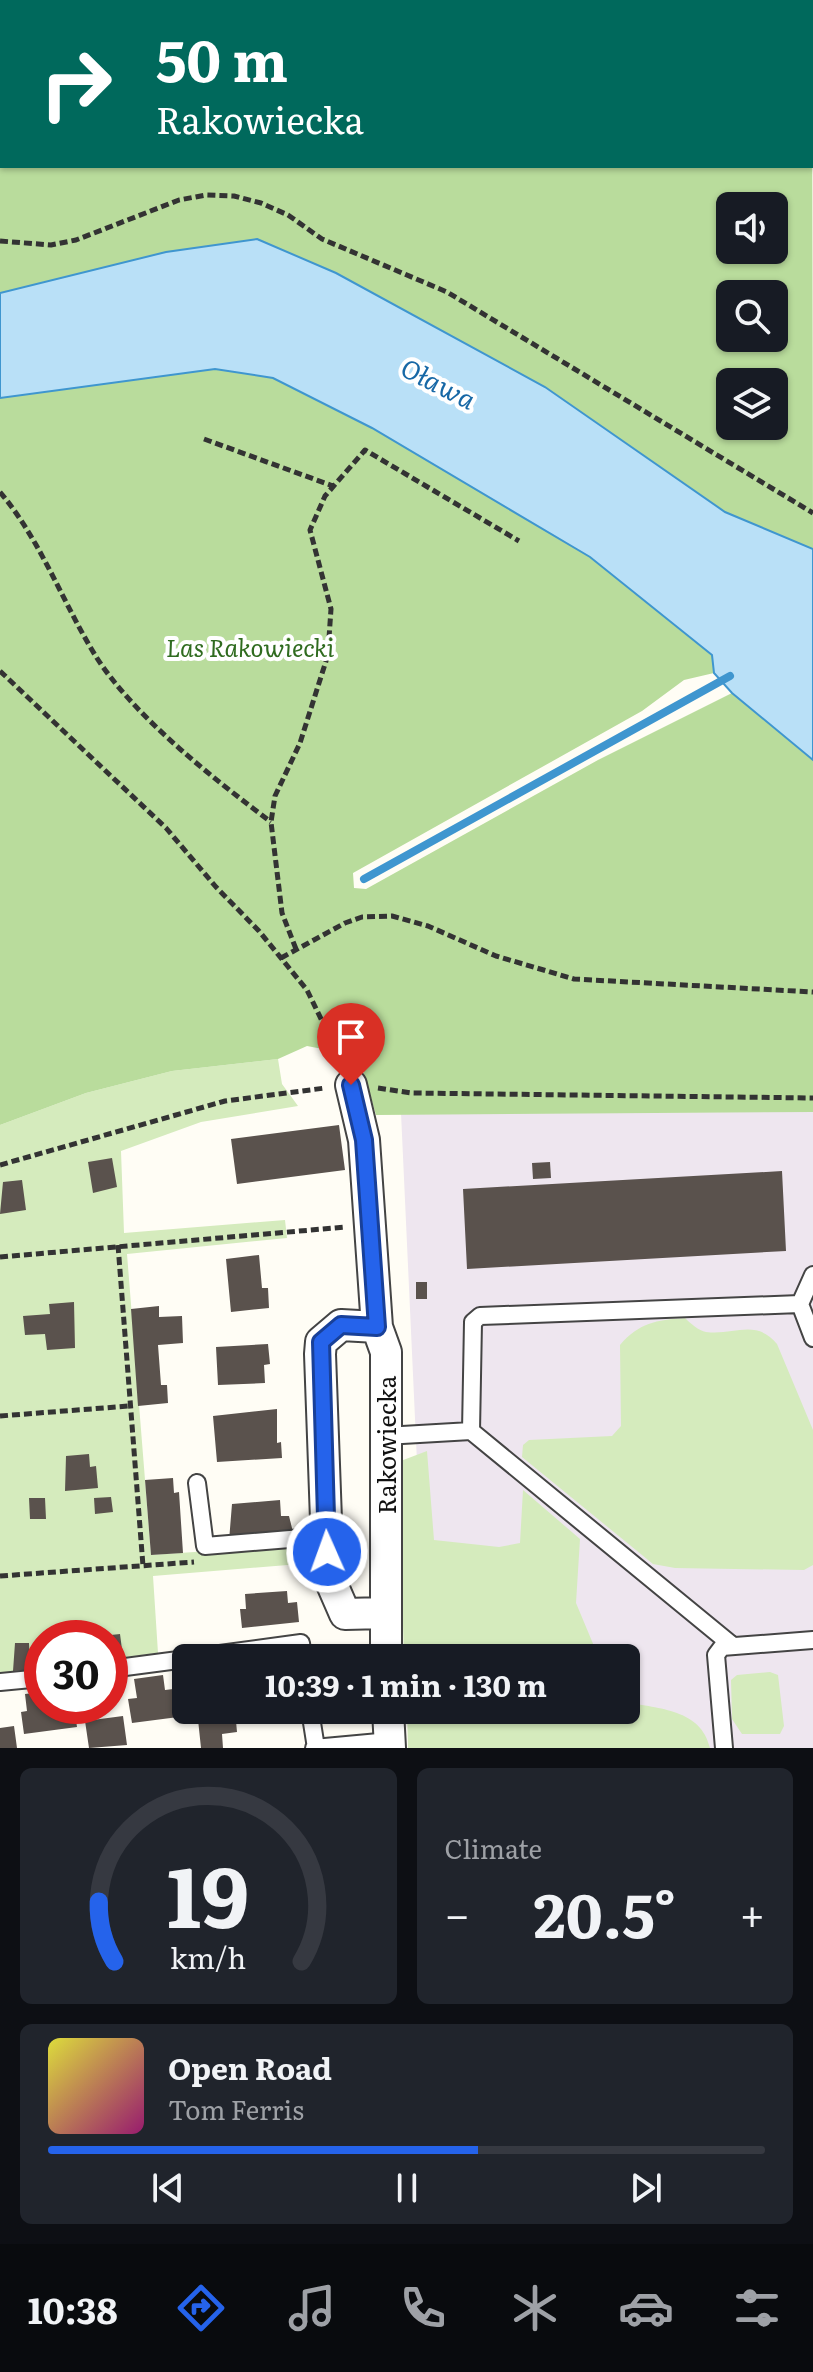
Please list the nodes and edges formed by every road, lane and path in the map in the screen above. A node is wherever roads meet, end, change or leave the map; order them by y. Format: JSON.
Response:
{"nodes":[{"id":1,"x":0,"y":241,"type":"edge"},
{"id":2,"x":204,"y":439,"type":"dead end"},
{"id":3,"x":333,"y":486,"type":"junction"},
{"id":4,"x":0,"y":492,"type":"edge"},
{"id":5,"x":813,"y":513,"type":"edge"},
{"id":6,"x":519,"y":541,"type":"dead end"},
{"id":7,"x":0,"y":671,"type":"edge"},
{"id":8,"x":271,"y":822,"type":"junction"},
{"id":9,"x":296,"y":949,"type":"junction"},
{"id":10,"x":281,"y":958,"type":"junction"},
{"id":11,"x":813,"y":992,"type":"edge"},
{"id":12,"x":351,"y":1085,"type":"junction"},
{"id":13,"x":813,"y":1098,"type":"edge"},
{"id":14,"x":0,"y":1165,"type":"edge"},
{"id":15,"x":371,"y":1225,"type":"junction"},
{"id":16,"x":118,"y":1245,"type":"junction"},
{"id":17,"x":0,"y":1257,"type":"edge"},
{"id":18,"x":813,"y":1275,"type":"edge"},
{"id":19,"x":800,"y":1304,"type":"junction"},
{"id":20,"x":377,"y":1327,"type":"junction"},
{"id":21,"x":813,"y":1338,"type":"edge"},
{"id":22,"x":129,"y":1406,"type":"junction"},
{"id":23,"x":0,"y":1416,"type":"edge"},
{"id":24,"x":471,"y":1431,"type":"junction"},
{"id":25,"x":385,"y":1436,"type":"junction"},
{"id":26,"x":197,"y":1483,"type":"dead end"},
{"id":27,"x":326,"y":1536,"type":"junction"},
{"id":28,"x":196,"y":1561,"type":"dead end"},
{"id":29,"x":143,"y":1566,"type":"junction"},
{"id":30,"x":0,"y":1576,"type":"edge"},
{"id":31,"x":385,"y":1613,"type":"junction"},
{"id":32,"x":813,"y":1640,"type":"edge"},
{"id":33,"x":386,"y":1644,"type":"edge"},
{"id":34,"x":733,"y":1646,"type":"junction"},
{"id":35,"x":172,"y":1660,"type":"edge"},
{"id":36,"x":128,"y":1666,"type":"edge"},
{"id":37,"x":24,"y":1680,"type":"edge"},
{"id":38,"x":0,"y":1682,"type":"edge"},
{"id":39,"x":312,"y":1724,"type":"edge"},
{"id":40,"x":389,"y":1724,"type":"edge"},
{"id":41,"x":390,"y":1744,"type":"edge"},
{"id":42,"x":315,"y":1748,"type":"edge"},
{"id":43,"x":724,"y":1748,"type":"edge"}],
"edges":[{"from":1,"to":5,"type":"path"},
{"from":2,"to":3,"type":"path"},
{"from":3,"to":6,"type":"path"},
{"from":3,"to":8,"type":"path"},
{"from":4,"to":8,"type":"path"},
{"from":7,"to":10,"type":"path"},
{"from":8,"to":9,"type":"path"},
{"from":9,"to":10,"type":"path"},
{"from":9,"to":11,"type":"path"},
{"from":10,"to":12,"type":"path"},
{"from":12,"to":13,"type":"path"},
{"from":12,"to":14,"type":"path"},
{"from":12,"to":15,"type":"street","name":"Rakowiecka"},
{"from":15,"to":16,"type":"path"},
{"from":15,"to":20,"type":"street","name":"Rakowiecka"},
{"from":16,"to":17,"type":"path"},
{"from":16,"to":22,"type":"path"},
{"from":18,"to":19,"type":"lane"},
{"from":19,"to":21,"type":"lane"},
{"from":19,"to":24,"type":"lane"},
{"from":20,"to":25,"type":"street","name":"Rakowiecka"},
{"from":20,"to":27,"type":"street"},
{"from":22,"to":23,"type":"path"},
{"from":22,"to":29,"type":"path"},
{"from":24,"to":25,"type":"lane"},
{"from":24,"to":34,"type":"lane"},
{"from":25,"to":31,"type":"street","name":"Rakowiecka"},
{"from":26,"to":27,"type":"lane"},
{"from":27,"to":31,"type":"street"},
{"from":28,"to":29,"type":"path"},
{"from":29,"to":30,"type":"path"},
{"from":31,"to":33,"type":"street","name":"Rakowiecka"},
{"from":32,"to":34,"type":"lane"},
{"from":34,"to":43,"type":"lane"},
{"from":35,"to":36,"type":"lane"},
{"from":37,"to":38,"type":"lane"},
{"from":39,"to":42,"type":"lane"},
{"from":40,"to":41,"type":"street"},
{"from":41,"to":42,"type":"lane"}]}
